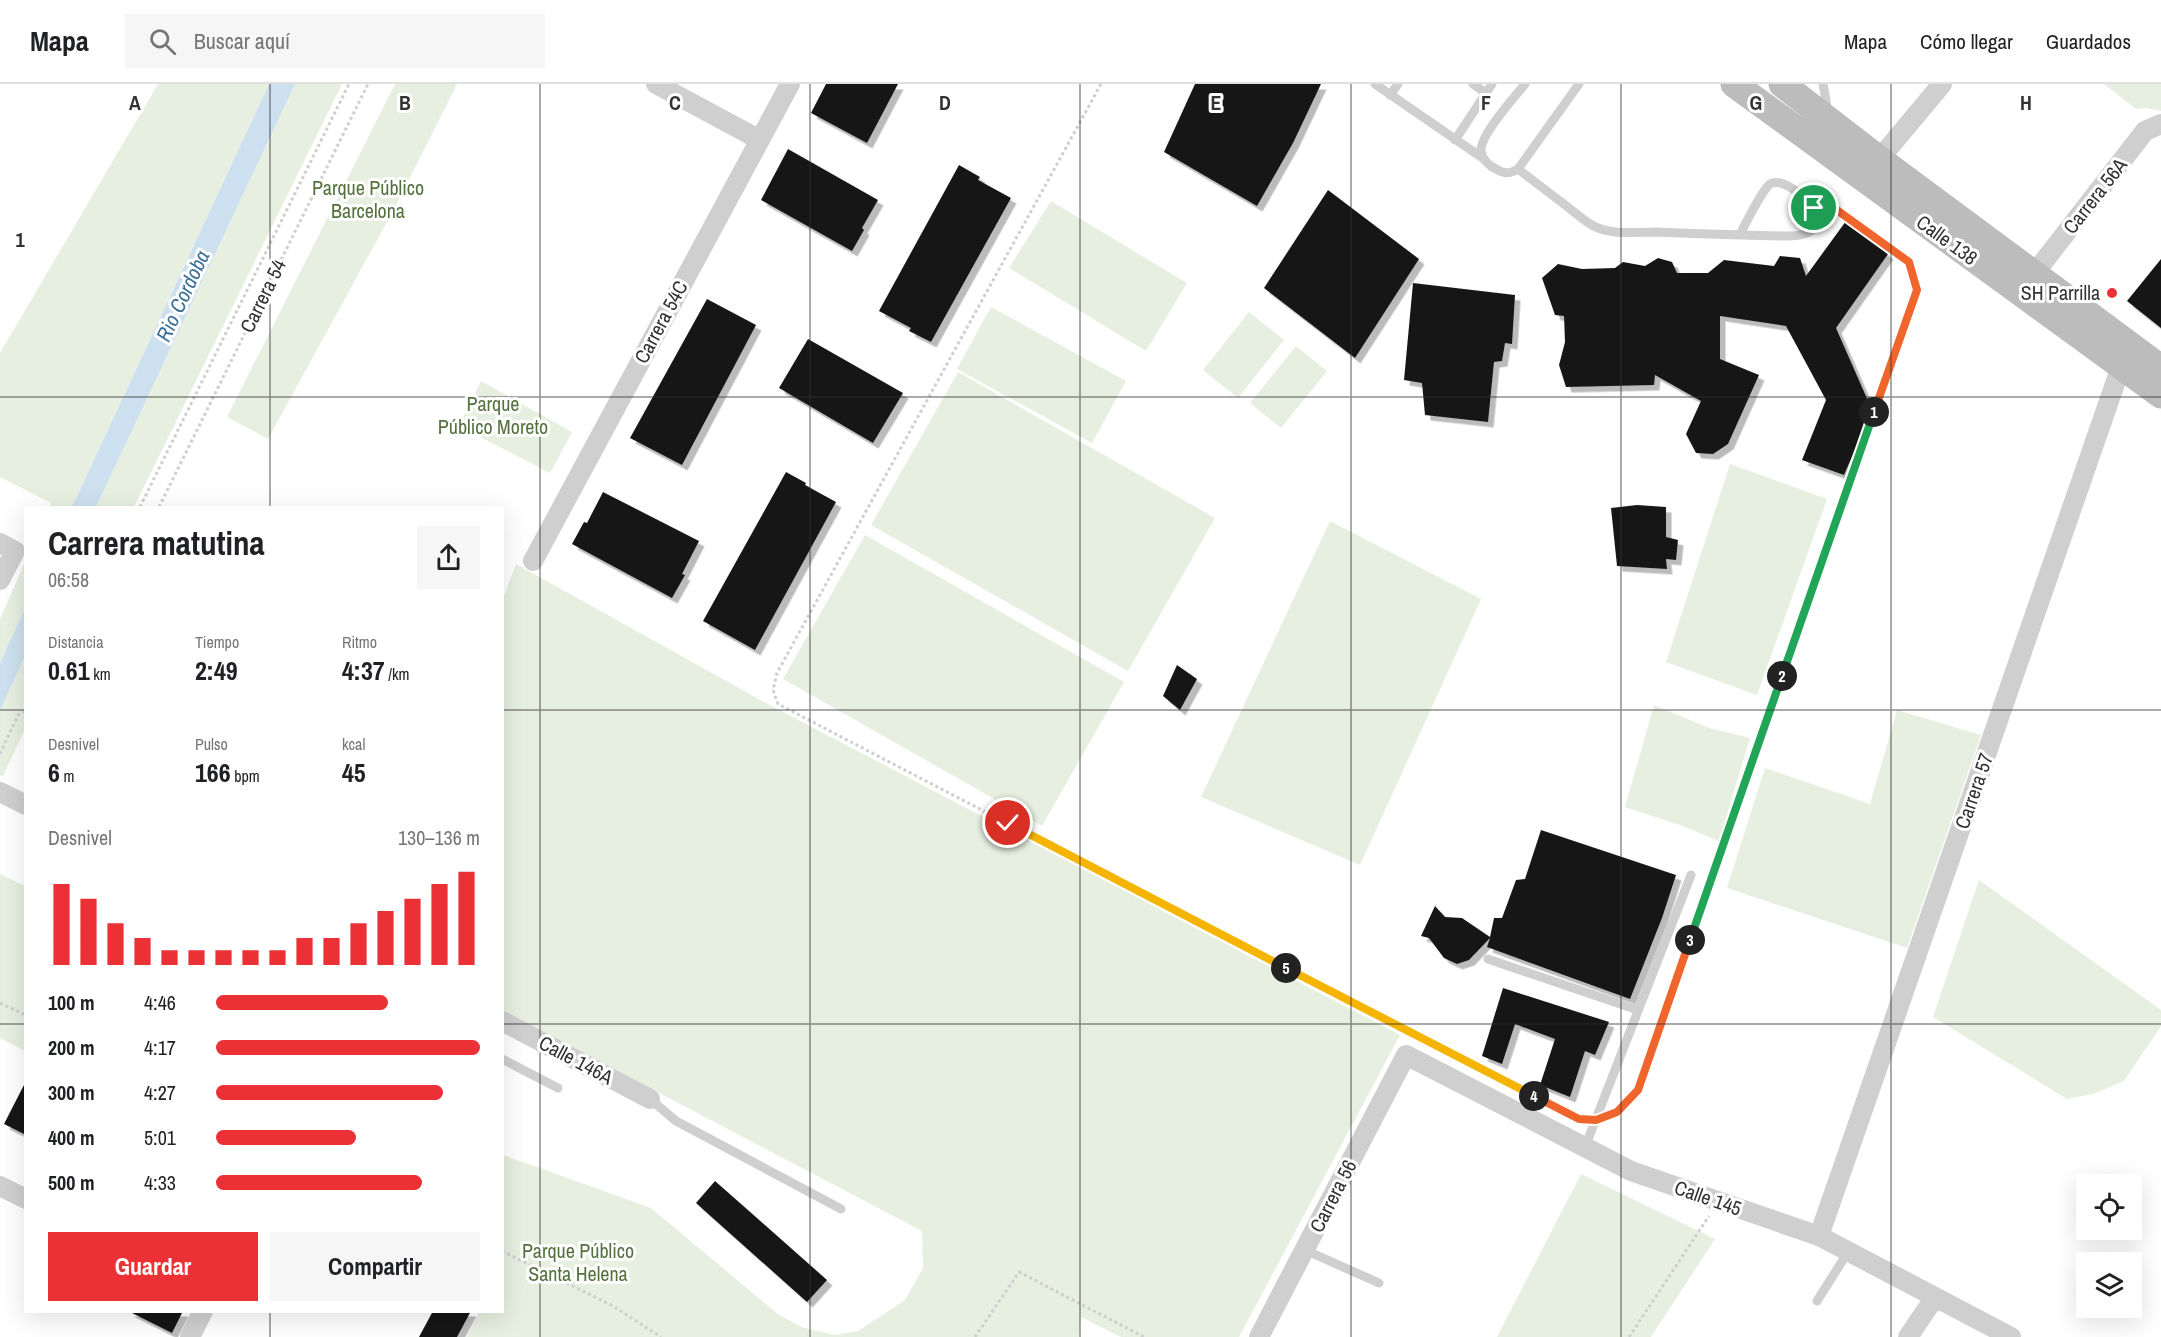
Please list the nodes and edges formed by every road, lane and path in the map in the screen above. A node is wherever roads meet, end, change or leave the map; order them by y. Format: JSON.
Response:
{"nodes":[{"id":1,"x":349,"y":84,"type":"edge"},
{"id":2,"x":368,"y":84,"type":"edge"},
{"id":3,"x":656,"y":84,"type":"edge"},
{"id":4,"x":790,"y":84,"type":"edge"},
{"id":5,"x":1101,"y":84,"type":"edge"},
{"id":6,"x":1375,"y":84,"type":"edge"},
{"id":7,"x":1398,"y":84,"type":"edge"},
{"id":8,"x":1473,"y":84,"type":"edge"},
{"id":9,"x":1492,"y":84,"type":"edge"},
{"id":10,"x":1525,"y":84,"type":"edge"},
{"id":11,"x":1579,"y":84,"type":"edge"},
{"id":12,"x":1734,"y":84,"type":"edge"},
{"id":13,"x":1782,"y":84,"type":"edge"},
{"id":14,"x":1823,"y":84,"type":"edge"},
{"id":15,"x":1942,"y":84,"type":"edge"},
{"id":16,"x":1486,"y":93,"type":"junction"},
{"id":17,"x":1390,"y":95,"type":"junction"},
{"id":18,"x":1830,"y":120,"type":"junction"},
{"id":19,"x":2161,"y":124,"type":"edge"},
{"id":20,"x":760,"y":140,"type":"junction"},
{"id":21,"x":1455,"y":140,"type":"junction"},
{"id":22,"x":1484,"y":159,"type":"junction"},
{"id":23,"x":1518,"y":169,"type":"junction"},
{"id":24,"x":1871,"y":169,"type":"junction"},
{"id":25,"x":1811,"y":204,"type":"junction"},
{"id":26,"x":1740,"y":235,"type":"junction"},
{"id":27,"x":2034,"y":274,"type":"junction"},
{"id":28,"x":2124,"y":356,"type":"junction"},
{"id":29,"x":2161,"y":368,"type":"edge"},
{"id":30,"x":2161,"y":395,"type":"edge"},
{"id":31,"x":140,"y":506,"type":"edge"},
{"id":32,"x":159,"y":506,"type":"edge"},
{"id":33,"x":8,"y":547,"type":"edge"},
{"id":34,"x":533,"y":561,"type":"dead end"},
{"id":35,"x":0,"y":580,"type":"edge"},
{"id":36,"x":24,"y":712,"type":"edge"},
{"id":37,"x":0,"y":754,"type":"edge"},
{"id":38,"x":0,"y":792,"type":"edge"},
{"id":39,"x":24,"y":804,"type":"edge"},
{"id":40,"x":1690,"y":875,"type":"dead end"},
{"id":41,"x":1488,"y":959,"type":"dead end"},
{"id":42,"x":0,"y":1003,"type":"edge"},
{"id":43,"x":1638,"y":1010,"type":"junction"},
{"id":44,"x":24,"y":1014,"type":"edge"},
{"id":45,"x":504,"y":1022,"type":"edge"},
{"id":46,"x":1406,"y":1055,"type":"joint"},
{"id":47,"x":504,"y":1060,"type":"edge"},
{"id":48,"x":558,"y":1088,"type":"dead end"},
{"id":49,"x":650,"y":1099,"type":"joint"},
{"id":50,"x":1596,"y":1120,"type":"junction"},
{"id":51,"x":1585,"y":1147,"type":"junction"},
{"id":52,"x":0,"y":1186,"type":"edge"},
{"id":53,"x":24,"y":1198,"type":"edge"},
{"id":54,"x":1719,"y":1202,"type":"junction"},
{"id":55,"x":841,"y":1209,"type":"dead end"},
{"id":56,"x":1819,"y":1236,"type":"junction"},
{"id":57,"x":1305,"y":1250,"type":"junction"},
{"id":58,"x":504,"y":1252,"type":"edge"},
{"id":59,"x":1848,"y":1252,"type":"junction"},
{"id":60,"x":1379,"y":1283,"type":"dead end"},
{"id":61,"x":1935,"y":1297,"type":"junction"},
{"id":62,"x":1817,"y":1301,"type":"dead end"},
{"id":63,"x":202,"y":1313,"type":"edge"},
{"id":64,"x":190,"y":1337,"type":"edge"},
{"id":65,"x":661,"y":1337,"type":"edge"},
{"id":66,"x":975,"y":1337,"type":"edge"},
{"id":67,"x":1144,"y":1337,"type":"edge"},
{"id":68,"x":1260,"y":1337,"type":"edge"},
{"id":69,"x":1629,"y":1337,"type":"edge"},
{"id":70,"x":1908,"y":1337,"type":"edge"},
{"id":71,"x":2011,"y":1337,"type":"edge"}],
"edges":[{"from":1,"to":31,"type":"path"},
{"from":2,"to":32,"type":"path","name":"Carrera 54"},
{"from":3,"to":20,"type":"street"},
{"from":4,"to":20,"type":"street","name":"Carrera 54C"},
{"from":5,"to":50,"type":"path"},
{"from":6,"to":17,"type":"lane"},
{"from":7,"to":17,"type":"lane"},
{"from":8,"to":16,"type":"lane"},
{"from":9,"to":16,"type":"lane"},
{"from":10,"to":22,"type":"lane"},
{"from":11,"to":23,"type":"lane"},
{"from":12,"to":24,"type":"main road","name":"Calle 138"},
{"from":13,"to":18,"type":"main road","name":"Calle 138"},
{"from":14,"to":18,"type":"lane"},
{"from":15,"to":24,"type":"street"},
{"from":16,"to":21,"type":"lane"},
{"from":17,"to":21,"type":"lane"},
{"from":18,"to":24,"type":"main road","name":"Calle 138"},
{"from":19,"to":27,"type":"street","name":"Carrera 56A"},
{"from":20,"to":34,"type":"street","name":"Carrera 54C"},
{"from":21,"to":22,"type":"lane"},
{"from":22,"to":23,"type":"lane"},
{"from":23,"to":26,"type":"lane"},
{"from":24,"to":27,"type":"main road","name":"Calle 138"},
{"from":24,"to":28,"type":"main road","name":"Calle 138"},
{"from":25,"to":26,"type":"lane"},
{"from":25,"to":26,"type":"lane"},
{"from":25,"to":50,"type":"path"},
{"from":27,"to":28,"type":"main road","name":"Calle 138"},
{"from":28,"to":29,"type":"main road","name":"Calle 138"},
{"from":28,"to":30,"type":"main road","name":"Calle 138"},
{"from":28,"to":56,"type":"street","name":"Carrera 57"},
{"from":33,"to":35,"type":"street"},
{"from":36,"to":37,"type":"path"},
{"from":38,"to":39,"type":"street"},
{"from":40,"to":43,"type":"lane"},
{"from":41,"to":43,"type":"lane"},
{"from":42,"to":44,"type":"path"},
{"from":43,"to":50,"type":"lane"},
{"from":45,"to":49,"type":"street","name":"Calle 146A"},
{"from":46,"to":51,"type":"street","name":"Calle 145"},
{"from":46,"to":57,"type":"street","name":"Carrera 56"},
{"from":47,"to":48,"type":"lane"},
{"from":49,"to":55,"type":"lane"},
{"from":50,"to":51,"type":"lane"},
{"from":51,"to":54,"type":"street","name":"Calle 145"},
{"from":52,"to":53,"type":"street"},
{"from":54,"to":56,"type":"street","name":"Calle 145"},
{"from":54,"to":69,"type":"path"},
{"from":56,"to":59,"type":"street","name":"Calle 145"},
{"from":57,"to":60,"type":"lane"},
{"from":57,"to":68,"type":"street","name":"Carrera 56"},
{"from":58,"to":65,"type":"path"},
{"from":59,"to":61,"type":"street","name":"Calle 145"},
{"from":59,"to":62,"type":"lane"},
{"from":61,"to":70,"type":"street"},
{"from":61,"to":71,"type":"street","name":"Calle 145"},
{"from":63,"to":64,"type":"street"},
{"from":66,"to":67,"type":"path"}]}
